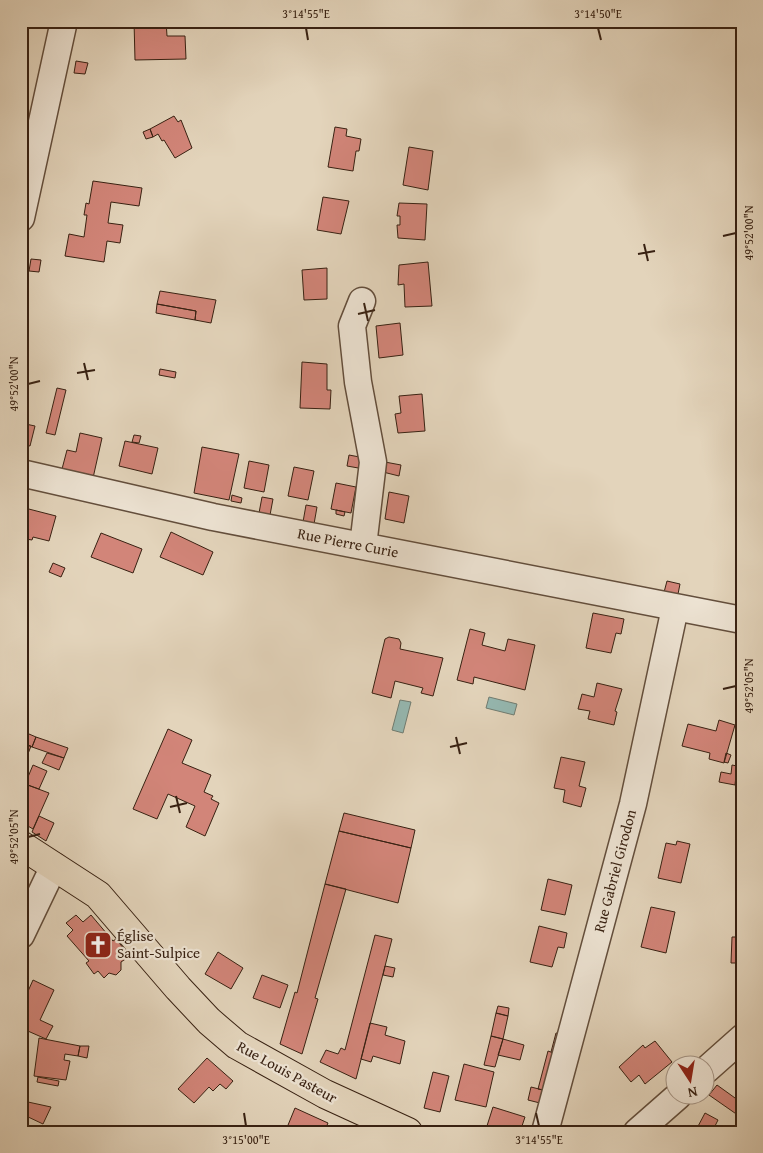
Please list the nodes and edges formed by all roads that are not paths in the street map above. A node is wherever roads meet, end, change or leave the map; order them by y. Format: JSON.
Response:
{"nodes":[{"id":1,"x":64,"y":21,"type":"edge"},
{"id":2,"x":21,"y":218,"type":"edge"},
{"id":3,"x":362,"y":301,"type":"dead end"},
{"id":4,"x":21,"y":473,"type":"edge"},
{"id":5,"x":362,"y":546,"type":"junction"},
{"id":6,"x":675,"y":608,"type":"junction"},
{"id":7,"x":742,"y":620,"type":"edge"},
{"id":8,"x":21,"y":846,"type":"edge"},
{"id":9,"x":54,"y":866,"type":"junction"},
{"id":10,"x":21,"y":935,"type":"edge"},
{"id":11,"x":742,"y":1038,"type":"edge"},
{"id":12,"x":716,"y":1061,"type":"edge"},
{"id":13,"x":667,"y":1106,"type":"edge"},
{"id":14,"x":408,"y":1132,"type":"edge"},
{"id":15,"x":545,"y":1132,"type":"edge"},
{"id":16,"x":637,"y":1132,"type":"edge"}],
"edges":[{"from":1,"to":2,"type":"street"},
{"from":3,"to":5,"type":"street"},
{"from":4,"to":5,"type":"street","name":"Rue Pierre Curie"},
{"from":5,"to":6,"type":"street","name":"Rue Pierre Curie"},
{"from":6,"to":7,"type":"street","name":"Rue Pierre Curie"},
{"from":6,"to":15,"type":"street","name":"Rue Gabriel Girodon"},
{"from":8,"to":9,"type":"main road","name":"Rue Louis Pasteur"},
{"from":9,"to":10,"type":"street"},
{"from":9,"to":14,"type":"main road","name":"Rue Louis Pasteur"},
{"from":11,"to":12,"type":"street"},
{"from":13,"to":16,"type":"street"}]}
